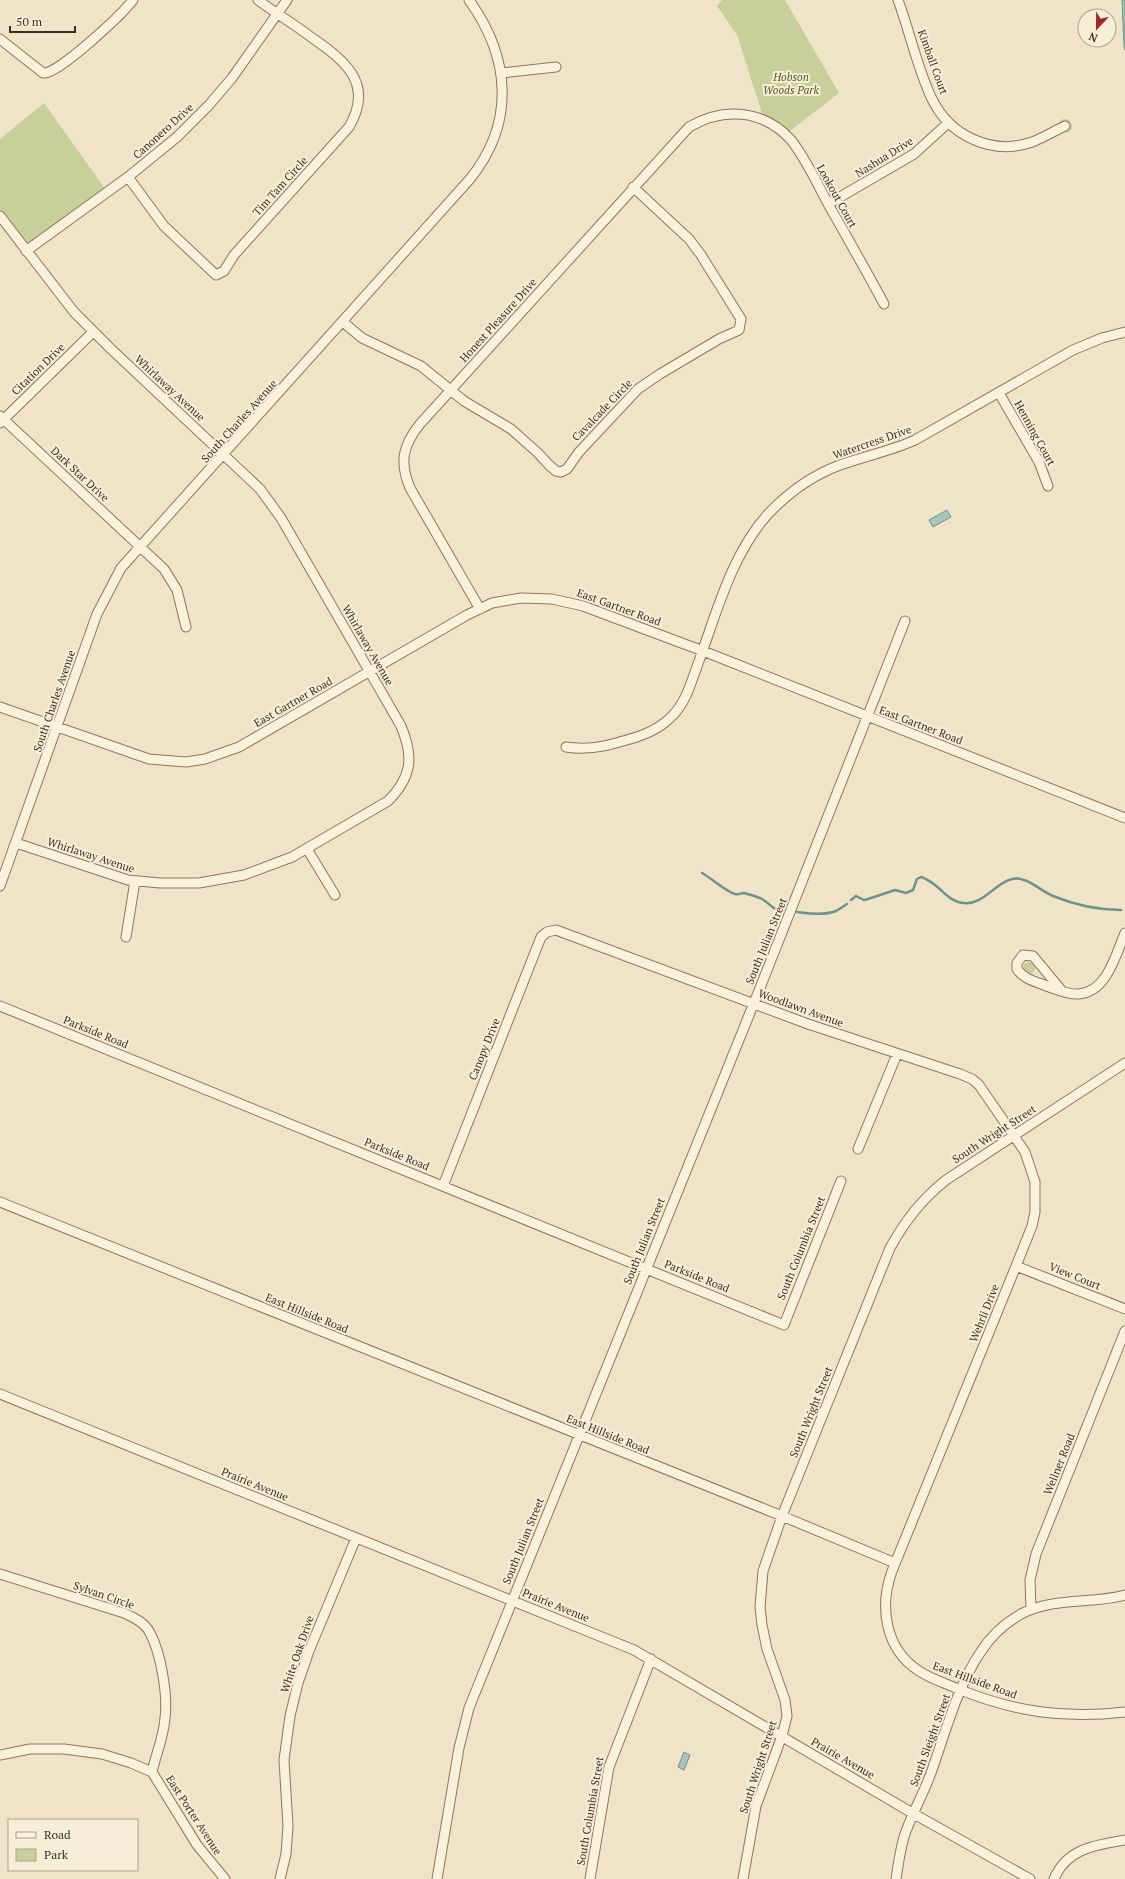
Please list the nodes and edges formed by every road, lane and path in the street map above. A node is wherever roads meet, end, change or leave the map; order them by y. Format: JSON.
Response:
{"nodes":[{"id":1,"x":133,"y":0,"type":"edge"},
{"id":2,"x":258,"y":0,"type":"edge"},
{"id":3,"x":287,"y":0,"type":"edge"},
{"id":4,"x":469,"y":0,"type":"edge"},
{"id":5,"x":898,"y":0,"type":"edge"},
{"id":6,"x":277,"y":13,"type":"junction"},
{"id":7,"x":0,"y":39,"type":"edge"},
{"id":8,"x":556,"y":67,"type":"dead end"},
{"id":9,"x":502,"y":73,"type":"junction"},
{"id":10,"x":753,"y":116,"type":"joint"},
{"id":11,"x":948,"y":123,"type":"junction"},
{"id":12,"x":1065,"y":126,"type":"dead end"},
{"id":13,"x":128,"y":177,"type":"junction"},
{"id":14,"x":633,"y":187,"type":"junction"},
{"id":15,"x":828,"y":204,"type":"junction"},
{"id":16,"x":0,"y":216,"type":"edge"},
{"id":17,"x":26,"y":251,"type":"junction"},
{"id":18,"x":884,"y":304,"type":"dead end"},
{"id":19,"x":342,"y":322,"type":"junction"},
{"id":20,"x":93,"y":332,"type":"junction"},
{"id":21,"x":1125,"y":332,"type":"edge"},
{"id":22,"x":451,"y":390,"type":"junction"},
{"id":23,"x":999,"y":392,"type":"junction"},
{"id":24,"x":1,"y":419,"type":"edge"},
{"id":25,"x":225,"y":455,"type":"junction"},
{"id":26,"x":1048,"y":486,"type":"dead end"},
{"id":27,"x":140,"y":546,"type":"junction"},
{"id":28,"x":480,"y":609,"type":"junction"},
{"id":29,"x":905,"y":621,"type":"dead end"},
{"id":30,"x":186,"y":628,"type":"dead end"},
{"id":31,"x":702,"y":651,"type":"junction"},
{"id":32,"x":369,"y":672,"type":"junction"},
{"id":33,"x":0,"y":707,"type":"edge"},
{"id":34,"x":867,"y":717,"type":"junction"},
{"id":35,"x":57,"y":728,"type":"junction"},
{"id":36,"x":566,"y":747,"type":"dead end"},
{"id":37,"x":1125,"y":818,"type":"edge"},
{"id":38,"x":16,"y":843,"type":"junction"},
{"id":39,"x":307,"y":849,"type":"junction"},
{"id":40,"x":135,"y":881,"type":"junction"},
{"id":41,"x":0,"y":886,"type":"edge"},
{"id":42,"x":335,"y":895,"type":"dead end"},
{"id":43,"x":556,"y":930,"type":"joint"},
{"id":44,"x":1125,"y":933,"type":"edge"},
{"id":45,"x":126,"y":937,"type":"dead end"},
{"id":46,"x":1062,"y":991,"type":"junction"},
{"id":47,"x":753,"y":1004,"type":"junction"},
{"id":48,"x":0,"y":1006,"type":"edge"},
{"id":49,"x":897,"y":1054,"type":"junction"},
{"id":50,"x":1125,"y":1063,"type":"edge"},
{"id":51,"x":972,"y":1079,"type":"joint"},
{"id":52,"x":1014,"y":1136,"type":"junction"},
{"id":53,"x":858,"y":1149,"type":"dead end"},
{"id":54,"x":841,"y":1181,"type":"dead end"},
{"id":55,"x":443,"y":1186,"type":"junction"},
{"id":56,"x":0,"y":1202,"type":"edge"},
{"id":57,"x":1016,"y":1266,"type":"junction"},
{"id":58,"x":646,"y":1268,"type":"junction"},
{"id":59,"x":1125,"y":1309,"type":"edge"},
{"id":60,"x":784,"y":1325,"type":"joint"},
{"id":61,"x":1125,"y":1331,"type":"edge"},
{"id":62,"x":0,"y":1394,"type":"edge"},
{"id":63,"x":580,"y":1436,"type":"junction"},
{"id":64,"x":782,"y":1516,"type":"junction"},
{"id":65,"x":356,"y":1538,"type":"junction"},
{"id":66,"x":895,"y":1563,"type":"junction"},
{"id":67,"x":0,"y":1574,"type":"edge"},
{"id":68,"x":1125,"y":1595,"type":"edge"},
{"id":69,"x":512,"y":1601,"type":"junction"},
{"id":70,"x":1030,"y":1609,"type":"junction"},
{"id":71,"x":651,"y":1659,"type":"junction"},
{"id":72,"x":961,"y":1690,"type":"junction"},
{"id":73,"x":1125,"y":1712,"type":"edge"},
{"id":74,"x":782,"y":1736,"type":"junction"},
{"id":75,"x":0,"y":1755,"type":"edge"},
{"id":76,"x":152,"y":1772,"type":"junction"},
{"id":77,"x":914,"y":1814,"type":"junction"},
{"id":78,"x":1125,"y":1840,"type":"edge"},
{"id":79,"x":225,"y":1879,"type":"edge"},
{"id":80,"x":280,"y":1879,"type":"edge"},
{"id":81,"x":437,"y":1879,"type":"edge"},
{"id":82,"x":590,"y":1879,"type":"edge"},
{"id":83,"x":743,"y":1879,"type":"edge"},
{"id":84,"x":896,"y":1879,"type":"edge"},
{"id":85,"x":1030,"y":1879,"type":"edge"},
{"id":86,"x":1054,"y":1879,"type":"edge"}],
"edges":[{"from":1,"to":7,"type":"street"},
{"from":2,"to":6,"type":"street"},
{"from":3,"to":6,"type":"street","name":"Canonero Drive"},
{"from":4,"to":9,"type":"street","name":"South Charles Avenue"},
{"from":5,"to":11,"type":"street","name":"Kimball Court"},
{"from":6,"to":13,"type":"street","name":"Canonero Drive"},
{"from":6,"to":13,"type":"street","name":"Tim Tam Circle"},
{"from":8,"to":9,"type":"street"},
{"from":9,"to":19,"type":"street","name":"South Charles Avenue"},
{"from":10,"to":14,"type":"street","name":"Honest Pleasure Drive"},
{"from":10,"to":15,"type":"street","name":"Lookout Court"},
{"from":11,"to":12,"type":"street","name":"Kimball Court"},
{"from":11,"to":15,"type":"street","name":"Nashua Drive"},
{"from":13,"to":17,"type":"street","name":"Canonero Drive"},
{"from":14,"to":22,"type":"street","name":"Honest Pleasure Drive"},
{"from":14,"to":22,"type":"street","name":"Cavalcade Circle"},
{"from":15,"to":18,"type":"street","name":"Lookout Court"},
{"from":16,"to":17,"type":"street","name":"Whirlaway Avenue"},
{"from":17,"to":20,"type":"street","name":"Whirlaway Avenue"},
{"from":19,"to":22,"type":"street","name":"Cavalcade Circle"},
{"from":19,"to":25,"type":"street","name":"South Charles Avenue"},
{"from":20,"to":24,"type":"street","name":"Citation Drive"},
{"from":20,"to":25,"type":"street","name":"Whirlaway Avenue"},
{"from":21,"to":23,"type":"street","name":"Watercress Drive"},
{"from":22,"to":28,"type":"street","name":"Honest Pleasure Drive"},
{"from":23,"to":26,"type":"street","name":"Henning Court"},
{"from":23,"to":31,"type":"street","name":"Watercress Drive"},
{"from":24,"to":27,"type":"street","name":"Dark Star Drive"},
{"from":25,"to":27,"type":"street","name":"South Charles Avenue"},
{"from":25,"to":32,"type":"street","name":"Whirlaway Avenue"},
{"from":27,"to":30,"type":"street","name":"Dark Star Drive"},
{"from":27,"to":35,"type":"street","name":"South Charles Avenue"},
{"from":28,"to":31,"type":"street","name":"East Gartner Road"},
{"from":28,"to":32,"type":"street","name":"East Gartner Road"},
{"from":29,"to":34,"type":"street","name":"South Julian Street"},
{"from":31,"to":34,"type":"street","name":"East Gartner Road"},
{"from":31,"to":36,"type":"street","name":"Watercress Drive"},
{"from":32,"to":35,"type":"street","name":"East Gartner Road"},
{"from":32,"to":39,"type":"street","name":"Whirlaway Avenue"},
{"from":33,"to":35,"type":"street","name":"East Gartner Road"},
{"from":34,"to":37,"type":"street","name":"East Gartner Road"},
{"from":34,"to":47,"type":"street","name":"South Julian Street"},
{"from":35,"to":38,"type":"street","name":"South Charles Avenue"},
{"from":38,"to":40,"type":"street","name":"Whirlaway Avenue"},
{"from":38,"to":41,"type":"street","name":"South Charles Avenue"},
{"from":39,"to":40,"type":"street","name":"Whirlaway Avenue"},
{"from":39,"to":42,"type":"street"},
{"from":40,"to":45,"type":"street"},
{"from":43,"to":47,"type":"street","name":"Woodlawn Avenue"},
{"from":43,"to":55,"type":"street","name":"Canopy Drive"},
{"from":44,"to":46,"type":"street"},
{"from":46,"to":46,"type":"street"},
{"from":47,"to":49,"type":"street","name":"Woodlawn Avenue"},
{"from":47,"to":58,"type":"street","name":"South Julian Street"},
{"from":48,"to":55,"type":"street","name":"Parkside Road"},
{"from":49,"to":51,"type":"street","name":"Woodlawn Avenue"},
{"from":49,"to":53,"type":"street"},
{"from":50,"to":52,"type":"street","name":"South Wright Street"},
{"from":51,"to":52,"type":"street","name":"Wehrli Drive"},
{"from":52,"to":57,"type":"street","name":"Wehrli Drive"},
{"from":52,"to":64,"type":"street","name":"South Wright Street"},
{"from":54,"to":60,"type":"street","name":"South Columbia Street"},
{"from":55,"to":58,"type":"street","name":"Parkside Road"},
{"from":56,"to":63,"type":"street","name":"East Hillside Road"},
{"from":57,"to":59,"type":"street","name":"View Court"},
{"from":57,"to":66,"type":"street","name":"Wehrli Drive"},
{"from":58,"to":60,"type":"street","name":"Parkside Road"},
{"from":58,"to":63,"type":"street","name":"South Julian Street"},
{"from":61,"to":70,"type":"street","name":"Wellner Road"},
{"from":62,"to":65,"type":"street","name":"Prairie Avenue"},
{"from":63,"to":64,"type":"street","name":"East Hillside Road"},
{"from":63,"to":69,"type":"street","name":"South Julian Street"},
{"from":64,"to":66,"type":"street","name":"East Hillside Road"},
{"from":64,"to":74,"type":"street","name":"South Wright Street"},
{"from":65,"to":69,"type":"street","name":"Prairie Avenue"},
{"from":65,"to":80,"type":"street","name":"White Oak Drive"},
{"from":66,"to":72,"type":"street","name":"East Hillside Road"},
{"from":67,"to":76,"type":"street","name":"Sylvan Circle"},
{"from":68,"to":70,"type":"street","name":"South Sleight Street"},
{"from":69,"to":71,"type":"street","name":"Prairie Avenue"},
{"from":69,"to":81,"type":"street","name":"South Julian Street"},
{"from":70,"to":72,"type":"street","name":"South Sleight Street"},
{"from":71,"to":74,"type":"street","name":"Prairie Avenue"},
{"from":71,"to":82,"type":"street","name":"South Columbia Street"},
{"from":72,"to":73,"type":"street","name":"East Hillside Road"},
{"from":72,"to":77,"type":"street","name":"South Sleight Street"},
{"from":74,"to":77,"type":"street","name":"Prairie Avenue"},
{"from":74,"to":83,"type":"street","name":"South Wright Street"},
{"from":75,"to":76,"type":"street","name":"East Porter Avenue"},
{"from":76,"to":79,"type":"street","name":"East Porter Avenue"},
{"from":77,"to":84,"type":"street","name":"South Sleight Street"},
{"from":77,"to":85,"type":"street","name":"Prairie Avenue"},
{"from":78,"to":86,"type":"street"}]}
